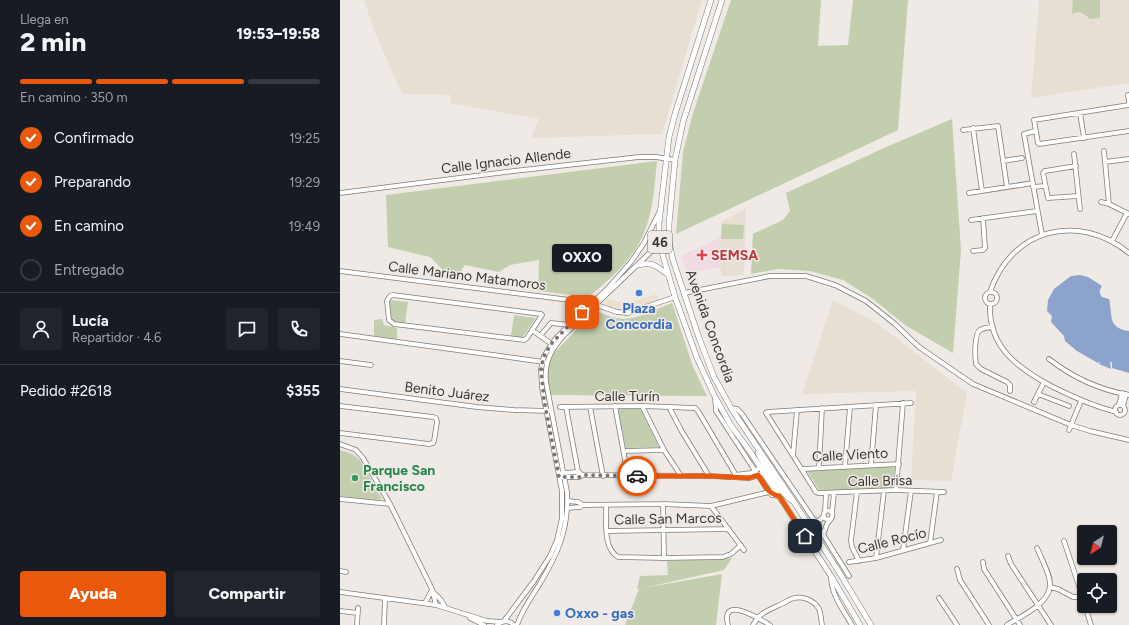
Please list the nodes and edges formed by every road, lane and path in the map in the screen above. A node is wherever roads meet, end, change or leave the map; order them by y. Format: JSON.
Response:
{"nodes":[{"id":1,"x":711,"y":0,"type":"edge"},
{"id":2,"x":722,"y":0,"type":"edge"},
{"id":3,"x":1128,"y":95,"type":"dead end"},
{"id":4,"x":1129,"y":102,"type":"edge"},
{"id":5,"x":1129,"y":105,"type":"edge"},
{"id":6,"x":1080,"y":112,"type":"junction"},
{"id":7,"x":973,"y":128,"type":"junction"},
{"id":8,"x":962,"y":130,"type":"dead end"},
{"id":9,"x":1035,"y":131,"type":"junction"},
{"id":10,"x":1129,"y":132,"type":"edge"},
{"id":11,"x":1084,"y":138,"type":"junction"},
{"id":12,"x":1104,"y":151,"type":"dead end"},
{"id":13,"x":1074,"y":154,"type":"dead end"},
{"id":14,"x":666,"y":158,"type":"junction"},
{"id":15,"x":1022,"y":158,"type":"dead end"},
{"id":16,"x":1129,"y":159,"type":"edge"},
{"id":17,"x":675,"y":160,"type":"junction"},
{"id":18,"x":1003,"y":161,"type":"junction"},
{"id":19,"x":1105,"y":162,"type":"junction"},
{"id":20,"x":1076,"y":166,"type":"junction"},
{"id":21,"x":1033,"y":185,"type":"junction"},
{"id":22,"x":1045,"y":186,"type":"junction"},
{"id":23,"x":1007,"y":187,"type":"junction"},
{"id":24,"x":982,"y":191,"type":"junction"},
{"id":25,"x":340,"y":193,"type":"edge"},
{"id":26,"x":969,"y":193,"type":"dead end"},
{"id":27,"x":1078,"y":196,"type":"junction"},
{"id":28,"x":1101,"y":202,"type":"dead end"},
{"id":29,"x":1109,"y":204,"type":"junction"},
{"id":30,"x":1080,"y":209,"type":"dead end"},
{"id":31,"x":661,"y":211,"type":"junction"},
{"id":32,"x":1037,"y":211,"type":"junction"},
{"id":33,"x":1128,"y":213,"type":"edge"},
{"id":34,"x":983,"y":218,"type":"junction"},
{"id":35,"x":971,"y":220,"type":"dead end"},
{"id":36,"x":669,"y":224,"type":"junction"},
{"id":37,"x":1042,"y":234,"type":"junction"},
{"id":38,"x":1112,"y":241,"type":"junction"},
{"id":39,"x":660,"y":243,"type":"junction"},
{"id":40,"x":973,"y":251,"type":"dead end"},
{"id":41,"x":1129,"y":253,"type":"edge"},
{"id":42,"x":638,"y":265,"type":"junction"},
{"id":43,"x":340,"y":271,"type":"edge"},
{"id":44,"x":669,"y":275,"type":"junction"},
{"id":45,"x":990,"y":292,"type":"junction"},
{"id":46,"x":684,"y":293,"type":"junction"},
{"id":47,"x":675,"y":297,"type":"junction"},
{"id":48,"x":594,"y":304,"type":"junction"},
{"id":49,"x":990,"y":304,"type":"junction"},
{"id":50,"x":535,"y":325,"type":"junction"},
{"id":51,"x":569,"y":325,"type":"junction"},
{"id":52,"x":574,"y":326,"type":"junction"},
{"id":53,"x":991,"y":327,"type":"junction"},
{"id":54,"x":532,"y":330,"type":"junction"},
{"id":55,"x":544,"y":331,"type":"junction"},
{"id":56,"x":340,"y":334,"type":"edge"},
{"id":57,"x":540,"y":336,"type":"junction"},
{"id":58,"x":699,"y":338,"type":"junction"},
{"id":59,"x":553,"y":345,"type":"junction"},
{"id":60,"x":1049,"y":359,"type":"dead end"},
{"id":61,"x":340,"y":361,"type":"edge"},
{"id":62,"x":544,"y":362,"type":"junction"},
{"id":63,"x":370,"y":365,"type":"dead end"},
{"id":64,"x":1044,"y":382,"type":"junction"},
{"id":65,"x":340,"y":389,"type":"edge"},
{"id":66,"x":1010,"y":391,"type":"dead end"},
{"id":67,"x":1038,"y":394,"type":"junction"},
{"id":68,"x":1126,"y":394,"type":"edge"},
{"id":69,"x":715,"y":397,"type":"junction"},
{"id":70,"x":1081,"y":401,"type":"junction"},
{"id":71,"x":1034,"y":402,"type":"dead end"},
{"id":72,"x":903,"y":403,"type":"junction"},
{"id":73,"x":911,"y":403,"type":"dead end"},
{"id":74,"x":876,"y":405,"type":"junction"},
{"id":75,"x":1121,"y":405,"type":"junction"},
{"id":76,"x":340,"y":406,"type":"edge"},
{"id":77,"x":615,"y":406,"type":"junction"},
{"id":78,"x":642,"y":406,"type":"junction"},
{"id":79,"x":669,"y":406,"type":"junction"},
{"id":80,"x":850,"y":406,"type":"junction"},
{"id":81,"x":1069,"y":406,"type":"dead end"},
{"id":82,"x":560,"y":407,"type":"dead end"},
{"id":83,"x":566,"y":407,"type":"junction"},
{"id":84,"x":590,"y":407,"type":"junction"},
{"id":85,"x":731,"y":408,"type":"junction"},
{"id":86,"x":822,"y":408,"type":"junction"},
{"id":87,"x":797,"y":410,"type":"junction"},
{"id":88,"x":548,"y":411,"type":"junction"},
{"id":89,"x":1116,"y":412,"type":"junction"},
{"id":90,"x":1123,"y":413,"type":"junction"},
{"id":91,"x":1129,"y":415,"type":"edge"},
{"id":92,"x":1071,"y":425,"type":"junction"},
{"id":93,"x":1069,"y":430,"type":"dead end"},
{"id":94,"x":340,"y":433,"type":"edge"},
{"id":95,"x":1129,"y":440,"type":"edge"},
{"id":96,"x":754,"y":443,"type":"junction"},
{"id":97,"x":340,"y":444,"type":"edge"},
{"id":98,"x":664,"y":450,"type":"junction"},
{"id":99,"x":624,"y":451,"type":"junction"},
{"id":100,"x":751,"y":453,"type":"junction"},
{"id":101,"x":793,"y":455,"type":"junction"},
{"id":102,"x":745,"y":456,"type":"junction"},
{"id":103,"x":899,"y":464,"type":"junction"},
{"id":104,"x":871,"y":465,"type":"junction"},
{"id":105,"x":845,"y":466,"type":"junction"},
{"id":106,"x":819,"y":468,"type":"junction"},
{"id":107,"x":802,"y":469,"type":"junction"},
{"id":108,"x":762,"y":470,"type":"junction"},
{"id":109,"x":561,"y":475,"type":"junction"},
{"id":110,"x":580,"y":475,"type":"junction"},
{"id":111,"x":603,"y":476,"type":"junction"},
{"id":112,"x":628,"y":476,"type":"junction"},
{"id":113,"x":681,"y":476,"type":"junction"},
{"id":114,"x":709,"y":476,"type":"junction"},
{"id":115,"x":735,"y":476,"type":"junction"},
{"id":116,"x":788,"y":480,"type":"junction"},
{"id":117,"x":779,"y":488,"type":"junction"},
{"id":118,"x":896,"y":490,"type":"junction"},
{"id":119,"x":884,"y":491,"type":"junction"},
{"id":120,"x":911,"y":491,"type":"junction"},
{"id":121,"x":769,"y":492,"type":"junction"},
{"id":122,"x":857,"y":492,"type":"junction"},
{"id":123,"x":937,"y":492,"type":"junction"},
{"id":124,"x":944,"y":492,"type":"dead end"},
{"id":125,"x":826,"y":493,"type":"junction"},
{"id":126,"x":834,"y":493,"type":"junction"},
{"id":127,"x":779,"y":496,"type":"junction"},
{"id":128,"x":340,"y":499,"type":"edge"},
{"id":129,"x":567,"y":501,"type":"junction"},
{"id":130,"x":390,"y":504,"type":"junction"},
{"id":131,"x":606,"y":504,"type":"junction"},
{"id":132,"x":663,"y":504,"type":"junction"},
{"id":133,"x":583,"y":505,"type":"junction"},
{"id":134,"x":711,"y":506,"type":"junction"},
{"id":135,"x":567,"y":508,"type":"junction"},
{"id":136,"x":832,"y":512,"type":"junction"},
{"id":137,"x":825,"y":514,"type":"junction"},
{"id":138,"x":832,"y":519,"type":"junction"},
{"id":139,"x":814,"y":520,"type":"junction"},
{"id":140,"x":729,"y":529,"type":"junction"},
{"id":141,"x":607,"y":531,"type":"junction"},
{"id":142,"x":663,"y":531,"type":"junction"},
{"id":143,"x":823,"y":535,"type":"junction"},
{"id":144,"x":941,"y":540,"type":"dead end"},
{"id":145,"x":1064,"y":541,"type":"dead end"},
{"id":146,"x":930,"y":543,"type":"junction"},
{"id":147,"x":741,"y":545,"type":"junction"},
{"id":148,"x":1037,"y":548,"type":"dead end"},
{"id":149,"x":744,"y":550,"type":"dead end"},
{"id":150,"x":903,"y":550,"type":"junction"},
{"id":151,"x":1008,"y":556,"type":"dead end"},
{"id":152,"x":664,"y":558,"type":"junction"},
{"id":153,"x":838,"y":558,"type":"junction"},
{"id":154,"x":876,"y":558,"type":"junction"},
{"id":155,"x":860,"y":561,"type":"junction"},
{"id":156,"x":849,"y":562,"type":"dead end"},
{"id":157,"x":983,"y":562,"type":"dead end"},
{"id":158,"x":957,"y":569,"type":"dead end"},
{"id":159,"x":340,"y":571,"type":"edge"},
{"id":160,"x":346,"y":572,"type":"dead end"},
{"id":161,"x":839,"y":572,"type":"junction"},
{"id":162,"x":831,"y":576,"type":"junction"},
{"id":163,"x":850,"y":576,"type":"dead end"},
{"id":164,"x":1077,"y":581,"type":"edge"},
{"id":165,"x":1050,"y":586,"type":"junction"},
{"id":166,"x":433,"y":591,"type":"junction"},
{"id":167,"x":340,"y":592,"type":"edge"},
{"id":168,"x":385,"y":598,"type":"junction"},
{"id":169,"x":939,"y":598,"type":"dead end"},
{"id":170,"x":1077,"y":598,"type":"edge"},
{"id":171,"x":425,"y":603,"type":"junction"},
{"id":172,"x":436,"y":604,"type":"junction"},
{"id":173,"x":1038,"y":605,"type":"junction"},
{"id":174,"x":445,"y":607,"type":"junction"},
{"id":175,"x":340,"y":611,"type":"edge"},
{"id":176,"x":1087,"y":613,"type":"edge"},
{"id":177,"x":466,"y":615,"type":"junction"},
{"id":178,"x":757,"y":617,"type":"junction"},
{"id":179,"x":1016,"y":619,"type":"junction"},
{"id":180,"x":503,"y":622,"type":"junction"},
{"id":181,"x":849,"y":624,"type":"edge"},
{"id":182,"x":357,"y":625,"type":"edge"},
{"id":183,"x":384,"y":625,"type":"edge"},
{"id":184,"x":484,"y":625,"type":"edge"},
{"id":185,"x":497,"y":625,"type":"edge"},
{"id":186,"x":516,"y":625,"type":"edge"},
{"id":187,"x":728,"y":625,"type":"edge"},
{"id":188,"x":753,"y":625,"type":"edge"},
{"id":189,"x":770,"y":625,"type":"edge"},
{"id":190,"x":822,"y":625,"type":"edge"},
{"id":191,"x":860,"y":625,"type":"edge"},
{"id":192,"x":871,"y":625,"type":"edge"},
{"id":193,"x":957,"y":625,"type":"edge"},
{"id":194,"x":989,"y":625,"type":"edge"},
{"id":195,"x":1007,"y":625,"type":"edge"},
{"id":196,"x":1020,"y":625,"type":"edge"},
{"id":197,"x":1051,"y":625,"type":"edge"},
{"id":198,"x":1091,"y":625,"type":"edge"}],
"edges":[{"from":1,"to":14,"type":"main road","name":"Avenida Concordia","number":"46"},
{"from":2,"to":17,"type":"main road","name":"Avenida Concordia","number":"46"},
{"from":3,"to":4,"type":"street"},
{"from":5,"to":6,"type":"street"},
{"from":6,"to":9,"type":"street"},
{"from":6,"to":11,"type":"street"},
{"from":7,"to":8,"type":"street"},
{"from":7,"to":18,"type":"street"},
{"from":7,"to":24,"type":"street"},
{"from":9,"to":11,"type":"street"},
{"from":9,"to":21,"type":"street"},
{"from":10,"to":11,"type":"street"},
{"from":12,"to":19,"type":"street"},
{"from":13,"to":20,"type":"street"},
{"from":14,"to":17,"type":"street","name":"Calle Ignacio Allende"},
{"from":14,"to":25,"type":"street","name":"Calle Ignacio Allende"},
{"from":14,"to":31,"type":"main road","name":"Avenida Concordia","number":"46"},
{"from":15,"to":18,"type":"street"},
{"from":16,"to":19,"type":"street"},
{"from":17,"to":36,"type":"main road","name":"Avenida Concordia","number":"46"},
{"from":18,"to":23,"type":"street"},
{"from":19,"to":29,"type":"street"},
{"from":20,"to":22,"type":"street"},
{"from":20,"to":27,"type":"street"},
{"from":21,"to":22,"type":"street"},
{"from":21,"to":23,"type":"street"},
{"from":21,"to":32,"type":"street"},
{"from":22,"to":27,"type":"street"},
{"from":23,"to":24,"type":"street"},
{"from":24,"to":26,"type":"street"},
{"from":27,"to":30,"type":"street"},
{"from":28,"to":29,"type":"street"},
{"from":29,"to":33,"type":"street"},
{"from":31,"to":39,"type":"main road","name":"Avenida Concordia","number":"46"},
{"from":31,"to":48,"type":"street"},
{"from":32,"to":34,"type":"street"},
{"from":32,"to":37,"type":"street"},
{"from":33,"to":38,"type":"street"},
{"from":34,"to":35,"type":"street"},
{"from":34,"to":40,"type":"street"},
{"from":36,"to":39,"type":"main road"},
{"from":36,"to":46,"type":"main road","name":"Avenida Concordia","number":"46"},
{"from":37,"to":38,"type":"street"},
{"from":37,"to":45,"type":"street"},
{"from":38,"to":41,"type":"street"},
{"from":39,"to":42,"type":"street"},
{"from":39,"to":44,"type":"main road","name":"Avenida Concordia","number":"46"},
{"from":42,"to":44,"type":"main road"},
{"from":42,"to":48,"type":"street"},
{"from":43,"to":48,"type":"street","name":"Calle Mariano Matamoros"},
{"from":44,"to":47,"type":"main road","name":"Avenida Concordia","number":"46"},
{"from":45,"to":49,"type":"street"},
{"from":45,"to":49,"type":"street"},
{"from":46,"to":58,"type":"main road","name":"Avenida Concordia","number":"46"},
{"from":46,"to":92,"type":"street"},
{"from":47,"to":48,"type":"street","name":"Calle Mariano Matamoros"},
{"from":47,"to":58,"type":"main road"},
{"from":47,"to":69,"type":"main road","name":"Avenida Concordia","number":"46"},
{"from":48,"to":51,"type":"street"},
{"from":48,"to":52,"type":"street"},
{"from":49,"to":53,"type":"street"},
{"from":50,"to":54,"type":"street"},
{"from":50,"to":54,"type":"street"},
{"from":50,"to":55,"type":"street"},
{"from":51,"to":52,"type":"street"},
{"from":51,"to":55,"type":"street"},
{"from":51,"to":59,"type":"street"},
{"from":52,"to":59,"type":"street"},
{"from":53,"to":64,"type":"street"},
{"from":53,"to":66,"type":"street"},
{"from":54,"to":57,"type":"street"},
{"from":55,"to":57,"type":"street"},
{"from":56,"to":62,"type":"street"},
{"from":57,"to":59,"type":"street"},
{"from":58,"to":85,"type":"main road","name":"Avenida Concordia","number":"46"},
{"from":59,"to":62,"type":"street"},
{"from":60,"to":68,"type":"street"},
{"from":61,"to":63,"type":"street"},
{"from":62,"to":88,"type":"street"},
{"from":64,"to":67,"type":"street"},
{"from":64,"to":70,"type":"street"},
{"from":65,"to":88,"type":"street","name":"Benito Juárez"},
{"from":67,"to":71,"type":"street"},
{"from":67,"to":81,"type":"street"},
{"from":68,"to":75,"type":"street"},
{"from":69,"to":100,"type":"main road","name":"Avenida Concordia","number":"46"},
{"from":69,"to":102,"type":"street"},
{"from":70,"to":89,"type":"street"},
{"from":70,"to":92,"type":"street"},
{"from":72,"to":73,"type":"street"},
{"from":72,"to":74,"type":"street"},
{"from":72,"to":103,"type":"street"},
{"from":74,"to":80,"type":"street"},
{"from":74,"to":104,"type":"street"},
{"from":75,"to":89,"type":"street"},
{"from":75,"to":90,"type":"street"},
{"from":76,"to":94,"type":"street"},
{"from":77,"to":78,"type":"street","name":"Calle Turín"},
{"from":77,"to":84,"type":"street","name":"Calle Turín"},
{"from":77,"to":99,"type":"street"},
{"from":78,"to":79,"type":"street","name":"Calle Turín"},
{"from":78,"to":98,"type":"street"},
{"from":79,"to":114,"type":"street"},
{"from":79,"to":115,"type":"street","name":"Calle Turín"},
{"from":80,"to":86,"type":"street"},
{"from":80,"to":105,"type":"street"},
{"from":82,"to":83,"type":"street","name":"Calle Turín"},
{"from":83,"to":84,"type":"street","name":"Calle Turín"},
{"from":83,"to":110,"type":"street"},
{"from":84,"to":111,"type":"street"},
{"from":85,"to":96,"type":"main road","name":"Avenida Concordia","number":"46"},
{"from":85,"to":116,"type":"street"},
{"from":86,"to":87,"type":"street"},
{"from":86,"to":106,"type":"street"},
{"from":87,"to":101,"type":"street"},
{"from":87,"to":101,"type":"street"},
{"from":88,"to":109,"type":"street"},
{"from":89,"to":90,"type":"street"},
{"from":90,"to":91,"type":"street"},
{"from":92,"to":93,"type":"street"},
{"from":92,"to":95,"type":"street"},
{"from":96,"to":108,"type":"main road"},
{"from":96,"to":117,"type":"main road","name":"Avenida Concordia","number":"46"},
{"from":97,"to":130,"type":"street"},
{"from":98,"to":99,"type":"street"},
{"from":98,"to":113,"type":"street"},
{"from":99,"to":112,"type":"street"},
{"from":100,"to":102,"type":"street"},
{"from":100,"to":108,"type":"main road","name":"Avenida Concordia","number":"46"},
{"from":101,"to":107,"type":"street"},
{"from":102,"to":108,"type":"street"},
{"from":103,"to":104,"type":"street","name":"Calle Viento"},
{"from":103,"to":118,"type":"street"},
{"from":104,"to":105,"type":"street","name":"Calle Viento"},
{"from":105,"to":106,"type":"street","name":"Calle Viento"},
{"from":106,"to":107,"type":"street","name":"Calle Viento"},
{"from":107,"to":125,"type":"street","name":"Calle Brisa"},
{"from":108,"to":115,"type":"street"},
{"from":108,"to":117,"type":"main road"},
{"from":108,"to":121,"type":"street"},
{"from":109,"to":110,"type":"street"},
{"from":109,"to":129,"type":"street"},
{"from":109,"to":180,"type":"street"},
{"from":110,"to":111,"type":"street"},
{"from":111,"to":112,"type":"street"},
{"from":112,"to":113,"type":"street"},
{"from":113,"to":114,"type":"street"},
{"from":114,"to":115,"type":"street"},
{"from":116,"to":117,"type":"street"},
{"from":116,"to":139,"type":"street"},
{"from":117,"to":121,"type":"street"},
{"from":117,"to":127,"type":"main road","name":"Avenida Concordia","number":"46"},
{"from":117,"to":161,"type":"main road","name":"Avenida Concordia","number":"46"},
{"from":118,"to":119,"type":"street","name":"Calle Brisa"},
{"from":118,"to":120,"type":"street","name":"Calle Brisa"},
{"from":119,"to":122,"type":"street","name":"Calle Brisa"},
{"from":119,"to":154,"type":"street"},
{"from":120,"to":123,"type":"street","name":"Calle Brisa"},
{"from":120,"to":150,"type":"street"},
{"from":121,"to":127,"type":"street"},
{"from":121,"to":134,"type":"street"},
{"from":122,"to":126,"type":"street","name":"Calle Brisa"},
{"from":122,"to":155,"type":"street"},
{"from":123,"to":124,"type":"street","name":"Calle Brisa"},
{"from":123,"to":146,"type":"street"},
{"from":125,"to":126,"type":"street","name":"Calle Brisa"},
{"from":125,"to":137,"type":"street"},
{"from":126,"to":136,"type":"street"},
{"from":127,"to":162,"type":"main road","name":"Avenida Concordia","number":"46"},
{"from":128,"to":130,"type":"street"},
{"from":129,"to":133,"type":"street"},
{"from":129,"to":135,"type":"street"},
{"from":130,"to":166,"type":"street"},
{"from":131,"to":132,"type":"street"},
{"from":131,"to":133,"type":"street"},
{"from":131,"to":141,"type":"street"},
{"from":132,"to":134,"type":"street"},
{"from":132,"to":142,"type":"street"},
{"from":133,"to":135,"type":"street"},
{"from":134,"to":140,"type":"street"},
{"from":135,"to":186,"type":"street"},
{"from":136,"to":137,"type":"street"},
{"from":136,"to":138,"type":"street"},
{"from":137,"to":138,"type":"street"},
{"from":137,"to":139,"type":"street"},
{"from":138,"to":143,"type":"street"},
{"from":139,"to":143,"type":"street"},
{"from":140,"to":142,"type":"street","name":"Calle San Marcos"},
{"from":140,"to":147,"type":"street"},
{"from":141,"to":142,"type":"street","name":"Calle San Marcos"},
{"from":141,"to":152,"type":"street"},
{"from":142,"to":152,"type":"street"},
{"from":143,"to":153,"type":"street"},
{"from":144,"to":146,"type":"street","name":"Calle Rocío"},
{"from":145,"to":164,"type":"street"},
{"from":146,"to":150,"type":"street","name":"Calle Rocío"},
{"from":147,"to":149,"type":"street"},
{"from":147,"to":152,"type":"street"},
{"from":148,"to":165,"type":"street"},
{"from":150,"to":154,"type":"street","name":"Calle Rocío"},
{"from":151,"to":173,"type":"street"},
{"from":153,"to":161,"type":"street"},
{"from":153,"to":163,"type":"street"},
{"from":154,"to":155,"type":"street","name":"Calle Rocío"},
{"from":155,"to":156,"type":"street","name":"Calle Rocío"},
{"from":157,"to":179,"type":"street"},
{"from":158,"to":194,"type":"street"},
{"from":159,"to":160,"type":"street"},
{"from":161,"to":192,"type":"main road","name":"Avenida Concordia","number":"46"},
{"from":162,"to":181,"type":"street"},
{"from":162,"to":191,"type":"main road","name":"Avenida Concordia","number":"46"},
{"from":165,"to":170,"type":"street"},
{"from":165,"to":173,"type":"street"},
{"from":166,"to":171,"type":"street"},
{"from":166,"to":172,"type":"street"},
{"from":166,"to":174,"type":"street"},
{"from":167,"to":168,"type":"street"},
{"from":168,"to":171,"type":"street"},
{"from":168,"to":183,"type":"street"},
{"from":169,"to":193,"type":"street"},
{"from":171,"to":172,"type":"street"},
{"from":172,"to":174,"type":"street"},
{"from":173,"to":179,"type":"street"},
{"from":173,"to":197,"type":"street"},
{"from":174,"to":177,"type":"street"},
{"from":175,"to":182,"type":"street"},
{"from":176,"to":198,"type":"street"},
{"from":177,"to":180,"type":"street"},
{"from":177,"to":184,"type":"street"},
{"from":178,"to":187,"type":"street"},
{"from":178,"to":188,"type":"street"},
{"from":178,"to":189,"type":"street"},
{"from":178,"to":190,"type":"street"},
{"from":179,"to":195,"type":"street"},
{"from":179,"to":196,"type":"street"},
{"from":180,"to":185,"type":"street"},
{"from":180,"to":186,"type":"street"}]}
